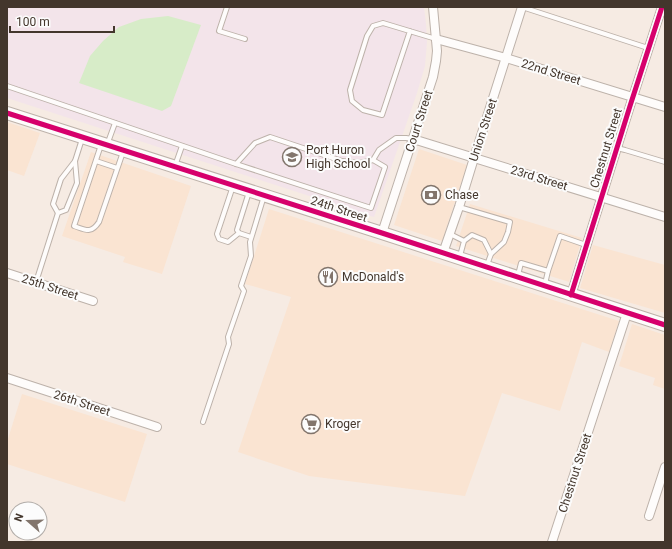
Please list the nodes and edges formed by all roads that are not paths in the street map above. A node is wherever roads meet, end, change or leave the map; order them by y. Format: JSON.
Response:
{"nodes":[{"id":1,"x":227,"y":7,"type":"edge"},
{"id":2,"x":433,"y":7,"type":"edge"},
{"id":3,"x":522,"y":7,"type":"edge"},
{"id":4,"x":662,"y":7,"type":"edge"},
{"id":5,"x":410,"y":31,"type":"junction"},
{"id":6,"x":436,"y":39,"type":"junction"},
{"id":7,"x":245,"y":40,"type":"dead end"},
{"id":8,"x":649,"y":48,"type":"junction"},
{"id":9,"x":506,"y":58,"type":"junction"},
{"id":10,"x":7,"y":86,"type":"edge"},
{"id":11,"x":633,"y":97,"type":"junction"},
{"id":12,"x":665,"y":107,"type":"edge"},
{"id":13,"x":7,"y":113,"type":"edge"},
{"id":14,"x":115,"y":123,"type":"junction"},
{"id":15,"x":82,"y":137,"type":"junction"},
{"id":16,"x":413,"y":139,"type":"junction"},
{"id":17,"x":104,"y":144,"type":"junction"},
{"id":18,"x":182,"y":146,"type":"junction"},
{"id":19,"x":617,"y":148,"type":"junction"},
{"id":20,"x":124,"y":150,"type":"junction"},
{"id":21,"x":474,"y":158,"type":"junction"},
{"id":22,"x":373,"y":160,"type":"junction"},
{"id":23,"x":75,"y":161,"type":"junction"},
{"id":24,"x":96,"y":161,"type":"junction"},
{"id":25,"x":665,"y":162,"type":"edge"},
{"id":26,"x":236,"y":164,"type":"junction"},
{"id":27,"x":174,"y":166,"type":"junction"},
{"id":28,"x":118,"y":168,"type":"junction"},
{"id":29,"x":234,"y":185,"type":"junction"},
{"id":30,"x":249,"y":190,"type":"junction"},
{"id":31,"x":264,"y":195,"type":"junction"},
{"id":32,"x":601,"y":198,"type":"junction"},
{"id":33,"x":459,"y":207,"type":"junction"},
{"id":34,"x":58,"y":213,"type":"junction"},
{"id":35,"x":665,"y":217,"type":"edge"},
{"id":36,"x":239,"y":233,"type":"junction"},
{"id":37,"x":382,"y":233,"type":"junction"},
{"id":38,"x":450,"y":234,"type":"junction"},
{"id":39,"x":251,"y":237,"type":"junction"},
{"id":40,"x":464,"y":241,"type":"junction"},
{"id":41,"x":586,"y":245,"type":"junction"},
{"id":42,"x":443,"y":253,"type":"junction"},
{"id":43,"x":492,"y":254,"type":"junction"},
{"id":44,"x":459,"y":258,"type":"junction"},
{"id":45,"x":486,"y":267,"type":"junction"},
{"id":46,"x":548,"y":271,"type":"junction"},
{"id":47,"x":7,"y":273,"type":"edge"},
{"id":48,"x":517,"y":277,"type":"junction"},
{"id":49,"x":35,"y":282,"type":"junction"},
{"id":50,"x":544,"y":286,"type":"junction"},
{"id":51,"x":571,"y":295,"type":"junction"},
{"id":52,"x":93,"y":301,"type":"dead end"},
{"id":53,"x":627,"y":313,"type":"junction"},
{"id":54,"x":665,"y":325,"type":"edge"},
{"id":55,"x":7,"y":378,"type":"edge"},
{"id":56,"x":203,"y":422,"type":"dead end"},
{"id":57,"x":157,"y":427,"type":"dead end"},
{"id":58,"x":665,"y":467,"type":"edge"},
{"id":59,"x":649,"y":516,"type":"dead end"},
{"id":60,"x":552,"y":542,"type":"edge"}],
"edges":[{"from":1,"to":7,"type":"lane"},
{"from":2,"to":6,"type":"street","name":"Court Street"},
{"from":3,"to":8,"type":"lane"},
{"from":3,"to":9,"type":"street","name":"Union Street"},
{"from":4,"to":8,"type":"street","name":"Chestnut Street"},
{"from":5,"to":5,"type":"lane"},
{"from":5,"to":6,"type":"lane"},
{"from":6,"to":9,"type":"street","name":"22nd Street"},
{"from":6,"to":16,"type":"street","name":"Court Street"},
{"from":8,"to":11,"type":"street","name":"Chestnut Street"},
{"from":9,"to":11,"type":"street","name":"22nd Street"},
{"from":9,"to":21,"type":"street","name":"Union Street"},
{"from":10,"to":14,"type":"lane"},
{"from":11,"to":12,"type":"street","name":"22nd Street"},
{"from":11,"to":19,"type":"street","name":"Chestnut Street"},
{"from":13,"to":15,"type":"street","name":"24th Street"},
{"from":14,"to":17,"type":"lane"},
{"from":14,"to":18,"type":"lane"},
{"from":15,"to":17,"type":"street","name":"24th Street"},
{"from":15,"to":23,"type":"lane"},
{"from":16,"to":21,"type":"street","name":"23rd Street"},
{"from":16,"to":22,"type":"lane"},
{"from":16,"to":37,"type":"street","name":"Court Street"},
{"from":17,"to":20,"type":"street","name":"24th Street"},
{"from":17,"to":24,"type":"lane"},
{"from":18,"to":26,"type":"lane"},
{"from":18,"to":27,"type":"lane"},
{"from":19,"to":25,"type":"lane"},
{"from":19,"to":32,"type":"street","name":"Chestnut Street"},
{"from":20,"to":27,"type":"street","name":"24th Street"},
{"from":20,"to":28,"type":"lane"},
{"from":21,"to":32,"type":"street","name":"23rd Street"},
{"from":21,"to":33,"type":"street","name":"Union Street"},
{"from":22,"to":26,"type":"lane"},
{"from":22,"to":26,"type":"lane"},
{"from":23,"to":34,"type":"lane"},
{"from":23,"to":34,"type":"lane"},
{"from":24,"to":28,"type":"lane"},
{"from":24,"to":28,"type":"lane"},
{"from":27,"to":29,"type":"street","name":"24th Street"},
{"from":29,"to":30,"type":"street","name":"24th Street"},
{"from":29,"to":36,"type":"lane"},
{"from":30,"to":31,"type":"street","name":"24th Street"},
{"from":30,"to":36,"type":"lane"},
{"from":31,"to":37,"type":"street","name":"24th Street"},
{"from":31,"to":39,"type":"lane"},
{"from":32,"to":35,"type":"street","name":"23rd Street"},
{"from":32,"to":41,"type":"street","name":"Chestnut Street"},
{"from":33,"to":38,"type":"street","name":"Union Street"},
{"from":33,"to":43,"type":"lane"},
{"from":34,"to":49,"type":"lane"},
{"from":36,"to":39,"type":"lane"},
{"from":37,"to":42,"type":"street","name":"24th Street"},
{"from":38,"to":40,"type":"lane"},
{"from":38,"to":42,"type":"street","name":"Union Street"},
{"from":39,"to":56,"type":"lane"},
{"from":40,"to":43,"type":"lane"},
{"from":40,"to":44,"type":"lane"},
{"from":41,"to":46,"type":"lane"},
{"from":41,"to":51,"type":"street","name":"Chestnut Street"},
{"from":42,"to":44,"type":"street","name":"24th Street"},
{"from":43,"to":45,"type":"lane"},
{"from":44,"to":45,"type":"street","name":"24th Street"},
{"from":45,"to":48,"type":"street","name":"24th Street"},
{"from":46,"to":48,"type":"lane"},
{"from":46,"to":50,"type":"lane"},
{"from":47,"to":49,"type":"street","name":"25th Street"},
{"from":48,"to":50,"type":"street","name":"24th Street"},
{"from":49,"to":52,"type":"street","name":"25th Street"},
{"from":50,"to":51,"type":"street","name":"24th Street"},
{"from":51,"to":53,"type":"street","name":"24th Street"},
{"from":53,"to":54,"type":"street","name":"24th Street"},
{"from":53,"to":60,"type":"street","name":"Chestnut Street"},
{"from":55,"to":57,"type":"street","name":"26th Street"},
{"from":58,"to":59,"type":"street"}]}
